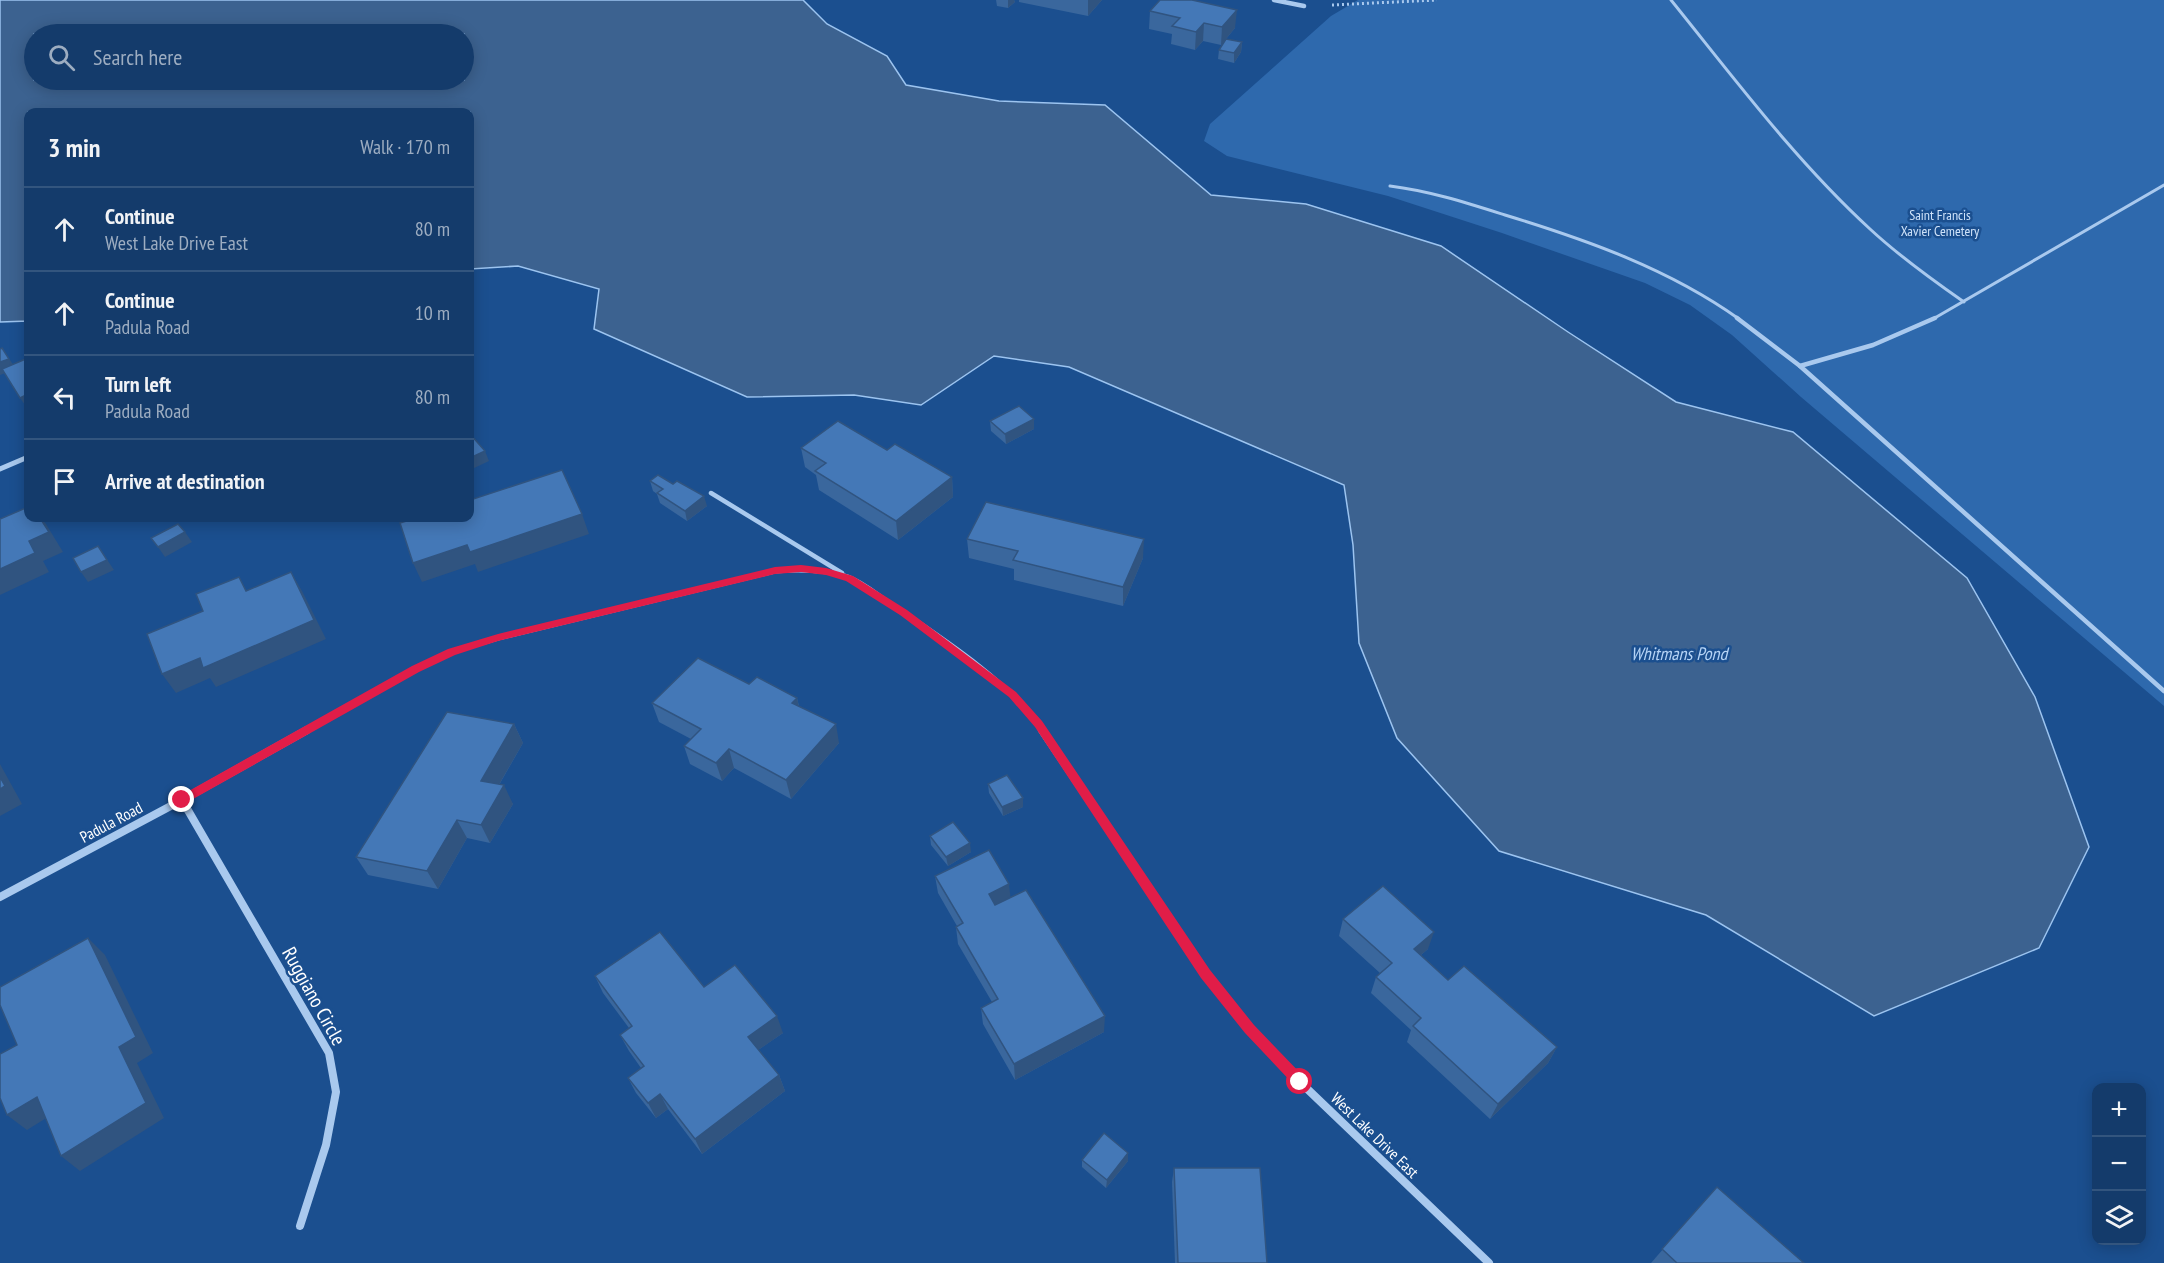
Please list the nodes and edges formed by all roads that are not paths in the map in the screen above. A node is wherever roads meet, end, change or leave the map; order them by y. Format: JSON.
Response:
{"nodes":[{"id":1,"x":1274,"y":0,"type":"edge"},
{"id":2,"x":1671,"y":0,"type":"edge"},
{"id":3,"x":1304,"y":6,"type":"road end"},
{"id":4,"x":2164,"y":185,"type":"edge"},
{"id":5,"x":1390,"y":186,"type":"dead end"},
{"id":6,"x":1965,"y":303,"type":"junction"},
{"id":7,"x":1800,"y":366,"type":"junction"},
{"id":8,"x":24,"y":459,"type":"edge"},
{"id":9,"x":0,"y":469,"type":"edge"},
{"id":10,"x":711,"y":493,"type":"dead end"},
{"id":11,"x":849,"y":578,"type":"junction"},
{"id":12,"x":903,"y":613,"type":"joint"},
{"id":13,"x":2164,"y":691,"type":"edge"},
{"id":14,"x":182,"y":800,"type":"junction"},
{"id":15,"x":0,"y":897,"type":"edge"},
{"id":16,"x":300,"y":1226,"type":"dead end"},
{"id":17,"x":1490,"y":1263,"type":"edge"}],
"edges":[{"from":1,"to":3,"type":"street"},
{"from":2,"to":6,"type":"lane"},
{"from":4,"to":6,"type":"lane"},
{"from":5,"to":7,"type":"lane"},
{"from":6,"to":7,"type":"lane"},
{"from":7,"to":13,"type":"lane"},
{"from":8,"to":9,"type":"street"},
{"from":10,"to":11,"type":"lane"},
{"from":11,"to":12,"type":"street","name":"Padula Road"},
{"from":11,"to":14,"type":"street","name":"Padula Road"},
{"from":12,"to":17,"type":"street","name":"West Lake Drive East"},
{"from":14,"to":15,"type":"street","name":"Padula Road"},
{"from":14,"to":16,"type":"street","name":"Ruggiano Circle"}]}
